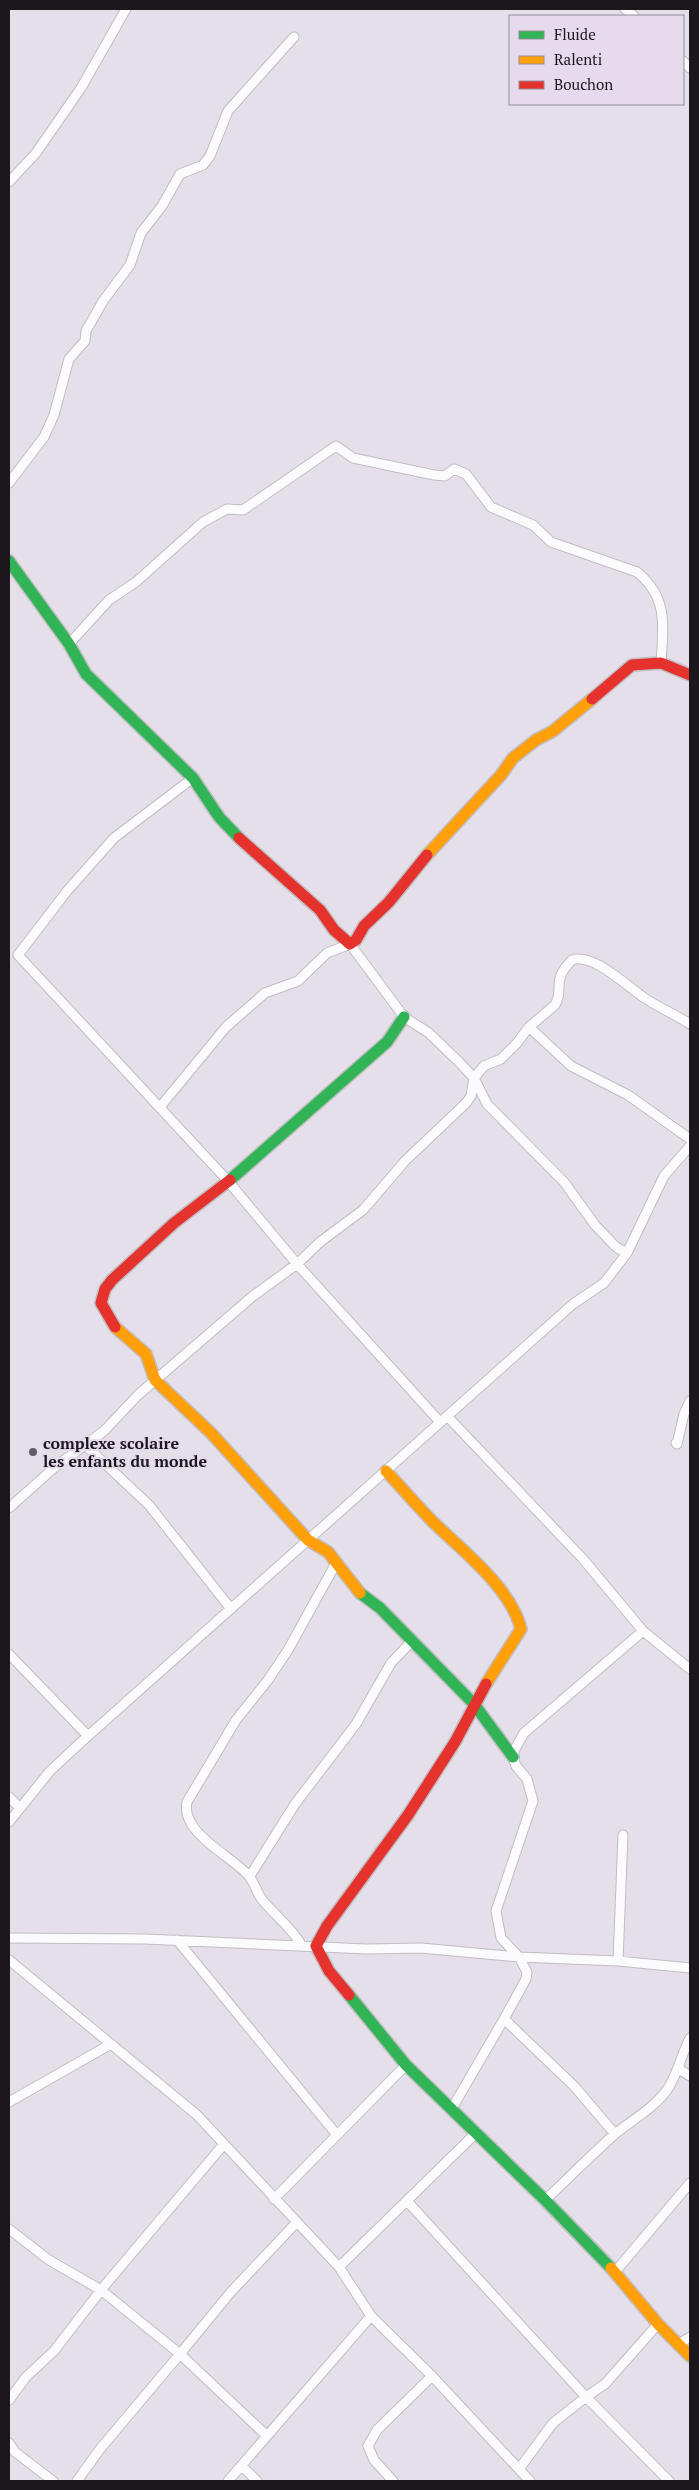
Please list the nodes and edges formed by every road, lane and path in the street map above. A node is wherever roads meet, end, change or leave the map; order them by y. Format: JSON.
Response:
{"nodes":[{"id":1,"x":126,"y":9,"type":"edge"},
{"id":2,"x":294,"y":37,"type":"dead end"},
{"id":3,"x":9,"y":182,"type":"edge"},
{"id":4,"x":9,"y":483,"type":"edge"},
{"id":5,"x":9,"y":561,"type":"edge"},
{"id":6,"x":69,"y":644,"type":"junction"},
{"id":7,"x":661,"y":663,"type":"junction"},
{"id":8,"x":690,"y":675,"type":"edge"},
{"id":9,"x":193,"y":778,"type":"junction"},
{"id":10,"x":350,"y":944,"type":"junction"},
{"id":11,"x":404,"y":1017,"type":"junction"},
{"id":12,"x":690,"y":1024,"type":"edge"},
{"id":13,"x":529,"y":1027,"type":"junction"},
{"id":14,"x":474,"y":1078,"type":"junction"},
{"id":15,"x":160,"y":1106,"type":"junction"},
{"id":16,"x":690,"y":1139,"type":"edge"},
{"id":17,"x":690,"y":1146,"type":"edge"},
{"id":18,"x":228,"y":1181,"type":"junction"},
{"id":19,"x":627,"y":1253,"type":"junction"},
{"id":20,"x":297,"y":1264,"type":"junction"},
{"id":21,"x":155,"y":1380,"type":"junction"},
{"id":22,"x":690,"y":1401,"type":"edge"},
{"id":23,"x":444,"y":1419,"type":"junction"},
{"id":24,"x":676,"y":1443,"type":"dead end"},
{"id":25,"x":85,"y":1444,"type":"junction"},
{"id":26,"x":386,"y":1471,"type":"junction"},
{"id":27,"x":9,"y":1508,"type":"edge"},
{"id":28,"x":308,"y":1540,"type":"junction"},
{"id":29,"x":335,"y":1565,"type":"junction"},
{"id":30,"x":230,"y":1609,"type":"junction"},
{"id":31,"x":643,"y":1632,"type":"junction"},
{"id":32,"x":412,"y":1641,"type":"junction"},
{"id":33,"x":9,"y":1654,"type":"edge"},
{"id":34,"x":690,"y":1668,"type":"edge"},
{"id":35,"x":474,"y":1704,"type":"junction"},
{"id":36,"x":88,"y":1736,"type":"junction"},
{"id":37,"x":513,"y":1758,"type":"junction"},
{"id":38,"x":9,"y":1797,"type":"edge"},
{"id":39,"x":19,"y":1807,"type":"junction"},
{"id":40,"x":9,"y":1822,"type":"edge"},
{"id":41,"x":623,"y":1835,"type":"dead end"},
{"id":42,"x":250,"y":1876,"type":"junction"},
{"id":43,"x":9,"y":1938,"type":"edge"},
{"id":44,"x":178,"y":1940,"type":"junction"},
{"id":45,"x":302,"y":1946,"type":"junction"},
{"id":46,"x":316,"y":1946,"type":"junction"},
{"id":47,"x":519,"y":1957,"type":"junction"},
{"id":48,"x":9,"y":1960,"type":"edge"},
{"id":49,"x":618,"y":1961,"type":"junction"},
{"id":50,"x":690,"y":1968,"type":"edge"},
{"id":51,"x":504,"y":2019,"type":"junction"},
{"id":52,"x":690,"y":2038,"type":"edge"},
{"id":53,"x":111,"y":2044,"type":"junction"},
{"id":54,"x":406,"y":2065,"type":"junction"},
{"id":55,"x":679,"y":2069,"type":"junction"},
{"id":56,"x":690,"y":2076,"type":"edge"},
{"id":57,"x":9,"y":2102,"type":"edge"},
{"id":58,"x":451,"y":2110,"type":"junction"},
{"id":59,"x":476,"y":2133,"type":"junction"},
{"id":60,"x":615,"y":2134,"type":"junction"},
{"id":61,"x":337,"y":2135,"type":"junction"},
{"id":62,"x":224,"y":2144,"type":"junction"},
{"id":63,"x":690,"y":2182,"type":"edge"},
{"id":64,"x":274,"y":2199,"type":"junction"},
{"id":65,"x":545,"y":2200,"type":"junction"},
{"id":66,"x":407,"y":2201,"type":"junction"},
{"id":67,"x":296,"y":2223,"type":"junction"},
{"id":68,"x":9,"y":2229,"type":"edge"},
{"id":69,"x":339,"y":2267,"type":"junction"},
{"id":70,"x":615,"y":2272,"type":"junction"},
{"id":71,"x":101,"y":2290,"type":"junction"},
{"id":72,"x":370,"y":2316,"type":"junction"},
{"id":73,"x":658,"y":2324,"type":"junction"},
{"id":74,"x":690,"y":2337,"type":"edge"},
{"id":75,"x":679,"y":2344,"type":"junction"},
{"id":76,"x":180,"y":2354,"type":"junction"},
{"id":77,"x":690,"y":2356,"type":"edge"},
{"id":78,"x":432,"y":2376,"type":"junction"},
{"id":79,"x":586,"y":2397,"type":"junction"},
{"id":80,"x":9,"y":2400,"type":"edge"},
{"id":81,"x":267,"y":2436,"type":"junction"},
{"id":82,"x":9,"y":2443,"type":"edge"},
{"id":83,"x":242,"y":2466,"type":"junction"},
{"id":84,"x":519,"y":2469,"type":"junction"},
{"id":85,"x":53,"y":2481,"type":"edge"},
{"id":86,"x":76,"y":2481,"type":"edge"},
{"id":87,"x":228,"y":2481,"type":"edge"},
{"id":88,"x":257,"y":2481,"type":"edge"},
{"id":89,"x":393,"y":2481,"type":"edge"},
{"id":90,"x":530,"y":2481,"type":"edge"},
{"id":91,"x":669,"y":2481,"type":"edge"}],
"edges":[{"from":1,"to":3,"type":"street"},
{"from":2,"to":4,"type":"street"},
{"from":5,"to":6,"type":"street"},
{"from":6,"to":7,"type":"street"},
{"from":6,"to":9,"type":"street"},
{"from":7,"to":8,"type":"street"},
{"from":7,"to":10,"type":"street"},
{"from":9,"to":10,"type":"street"},
{"from":9,"to":15,"type":"street"},
{"from":10,"to":11,"type":"street"},
{"from":10,"to":15,"type":"street"},
{"from":11,"to":14,"type":"street"},
{"from":11,"to":18,"type":"street"},
{"from":12,"to":13,"type":"street"},
{"from":13,"to":14,"type":"street"},
{"from":13,"to":16,"type":"street"},
{"from":14,"to":19,"type":"street"},
{"from":14,"to":20,"type":"street"},
{"from":15,"to":18,"type":"street"},
{"from":17,"to":19,"type":"street"},
{"from":18,"to":20,"type":"street"},
{"from":18,"to":21,"type":"street"},
{"from":19,"to":23,"type":"street"},
{"from":20,"to":21,"type":"street"},
{"from":20,"to":23,"type":"street"},
{"from":21,"to":25,"type":"street"},
{"from":21,"to":28,"type":"street"},
{"from":22,"to":24,"type":"street"},
{"from":23,"to":26,"type":"street"},
{"from":23,"to":31,"type":"street"},
{"from":25,"to":27,"type":"street"},
{"from":25,"to":30,"type":"street"},
{"from":26,"to":28,"type":"street"},
{"from":26,"to":35,"type":"street"},
{"from":28,"to":29,"type":"street"},
{"from":28,"to":30,"type":"street"},
{"from":29,"to":32,"type":"street"},
{"from":29,"to":42,"type":"street"},
{"from":30,"to":36,"type":"street"},
{"from":31,"to":34,"type":"street"},
{"from":31,"to":37,"type":"street"},
{"from":32,"to":35,"type":"street"},
{"from":32,"to":42,"type":"street"},
{"from":33,"to":36,"type":"street"},
{"from":35,"to":37,"type":"street"},
{"from":35,"to":46,"type":"street"},
{"from":36,"to":39,"type":"street"},
{"from":37,"to":47,"type":"street"},
{"from":38,"to":39,"type":"street"},
{"from":39,"to":40,"type":"street"},
{"from":41,"to":49,"type":"street"},
{"from":42,"to":45,"type":"street"},
{"from":43,"to":44,"type":"street"},
{"from":44,"to":45,"type":"street"},
{"from":44,"to":61,"type":"street"},
{"from":45,"to":46,"type":"street"},
{"from":46,"to":47,"type":"street"},
{"from":46,"to":54,"type":"street"},
{"from":47,"to":49,"type":"street"},
{"from":47,"to":51,"type":"street"},
{"from":48,"to":53,"type":"street"},
{"from":49,"to":50,"type":"street"},
{"from":51,"to":58,"type":"street"},
{"from":51,"to":60,"type":"street"},
{"from":52,"to":55,"type":"street"},
{"from":53,"to":57,"type":"street"},
{"from":53,"to":62,"type":"street"},
{"from":54,"to":58,"type":"street"},
{"from":54,"to":61,"type":"street"},
{"from":55,"to":56,"type":"street"},
{"from":55,"to":60,"type":"street"},
{"from":58,"to":59,"type":"street"},
{"from":59,"to":65,"type":"street"},
{"from":59,"to":66,"type":"street"},
{"from":60,"to":65,"type":"street"},
{"from":61,"to":64,"type":"street"},
{"from":62,"to":64,"type":"street"},
{"from":62,"to":71,"type":"street"},
{"from":63,"to":70,"type":"street"},
{"from":64,"to":67,"type":"street"},
{"from":65,"to":70,"type":"street"},
{"from":66,"to":69,"type":"street"},
{"from":66,"to":79,"type":"street"},
{"from":67,"to":69,"type":"street"},
{"from":67,"to":76,"type":"street"},
{"from":68,"to":71,"type":"street"},
{"from":69,"to":72,"type":"street"},
{"from":70,"to":73,"type":"street"},
{"from":71,"to":76,"type":"street"},
{"from":71,"to":80,"type":"street"},
{"from":72,"to":78,"type":"street"},
{"from":72,"to":81,"type":"street"},
{"from":73,"to":75,"type":"street"},
{"from":73,"to":79,"type":"street"},
{"from":74,"to":75,"type":"street"},
{"from":75,"to":77,"type":"street"},
{"from":76,"to":81,"type":"street"},
{"from":76,"to":86,"type":"street"},
{"from":78,"to":84,"type":"street"},
{"from":78,"to":89,"type":"street"},
{"from":79,"to":84,"type":"street"},
{"from":79,"to":91,"type":"street"},
{"from":81,"to":83,"type":"street"},
{"from":82,"to":85,"type":"street"},
{"from":83,"to":87,"type":"street"},
{"from":83,"to":88,"type":"street"},
{"from":84,"to":90,"type":"street"}]}
